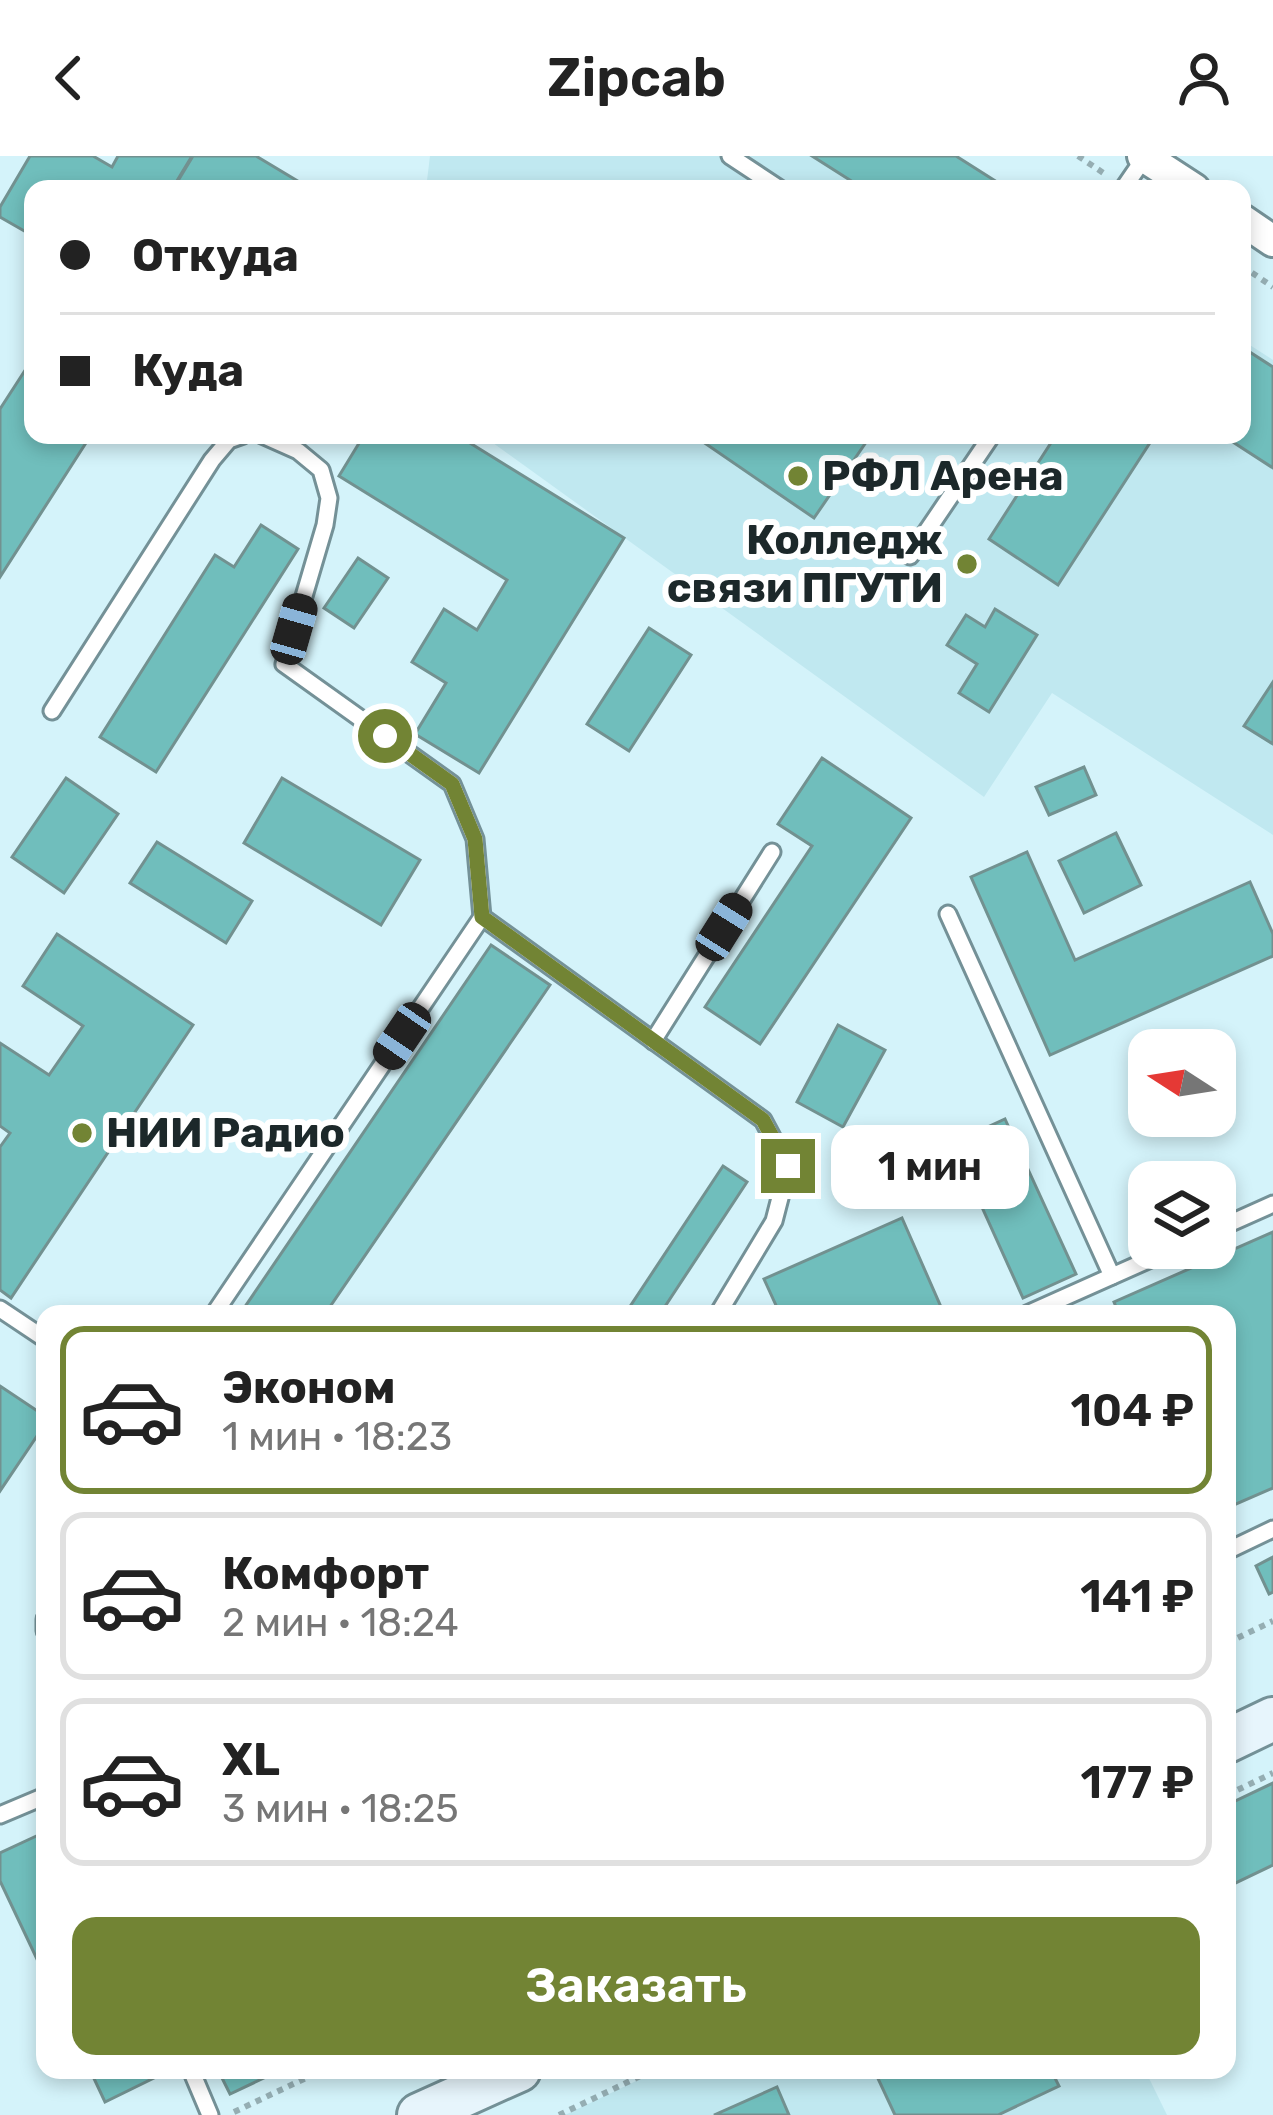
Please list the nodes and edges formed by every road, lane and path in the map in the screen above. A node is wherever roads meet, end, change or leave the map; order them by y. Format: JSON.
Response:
{"nodes":[{"id":1,"x":730,"y":156,"type":"edge"},
{"id":2,"x":1144,"y":157,"type":"edge"},
{"id":3,"x":766,"y":180,"type":"edge"},
{"id":4,"x":1180,"y":180,"type":"edge"},
{"id":5,"x":226,"y":444,"type":"edge"},
{"id":6,"x":286,"y":444,"type":"edge"},
{"id":7,"x":986,"y":444,"type":"edge"},
{"id":8,"x":910,"y":556,"type":"dead end"},
{"id":9,"x":52,"y":711,"type":"dead end"},
{"id":10,"x":772,"y":852,"type":"dead end"},
{"id":11,"x":948,"y":914,"type":"dead end"},
{"id":12,"x":482,"y":917,"type":"junction"},
{"id":13,"x":653,"y":1041,"type":"junction"},
{"id":14,"x":1273,"y":1204,"type":"edge"},
{"id":15,"x":1236,"y":1221,"type":"edge"},
{"id":16,"x":1128,"y":1269,"type":"edge"},
{"id":17,"x":1112,"y":1276,"type":"junction"},
{"id":18,"x":220,"y":1305,"type":"edge"},
{"id":19,"x":723,"y":1305,"type":"edge"},
{"id":20,"x":1047,"y":1305,"type":"edge"},
{"id":21,"x":0,"y":1309,"type":"edge"},
{"id":22,"x":36,"y":1333,"type":"edge"},
{"id":23,"x":1273,"y":1529,"type":"edge"},
{"id":24,"x":1236,"y":1547,"type":"edge"},
{"id":25,"x":1273,"y":1621,"type":"edge"},
{"id":26,"x":1236,"y":1639,"type":"edge"},
{"id":27,"x":1273,"y":1719,"type":"edge"},
{"id":28,"x":1236,"y":1737,"type":"edge"},
{"id":29,"x":1273,"y":1773,"type":"edge"},
{"id":30,"x":1236,"y":1791,"type":"edge"},
{"id":31,"x":36,"y":1800,"type":"edge"},
{"id":32,"x":0,"y":1815,"type":"edge"},
{"id":33,"x":195,"y":2079,"type":"edge"},
{"id":34,"x":304,"y":2079,"type":"edge"},
{"id":35,"x":499,"y":2079,"type":"edge"},
{"id":36,"x":633,"y":2079,"type":"edge"},
{"id":37,"x":211,"y":2115,"type":"edge"},
{"id":38,"x":229,"y":2115,"type":"edge"},
{"id":39,"x":419,"y":2115,"type":"edge"},
{"id":40,"x":559,"y":2115,"type":"edge"}],
"edges":[{"from":1,"to":3,"type":"lane"},
{"from":2,"to":4,"type":"street"},
{"from":5,"to":9,"type":"lane"},
{"from":6,"to":12,"type":"lane"},
{"from":7,"to":8,"type":"lane"},
{"from":10,"to":13,"type":"lane"},
{"from":11,"to":17,"type":"lane"},
{"from":12,"to":13,"type":"lane"},
{"from":12,"to":18,"type":"lane"},
{"from":13,"to":19,"type":"lane"},
{"from":14,"to":15,"type":"lane"},
{"from":16,"to":17,"type":"lane"},
{"from":17,"to":20,"type":"lane"},
{"from":21,"to":22,"type":"lane"},
{"from":23,"to":24,"type":"lane"},
{"from":25,"to":26,"type":"path"},
{"from":27,"to":28,"type":"main road"},
{"from":29,"to":30,"type":"path"},
{"from":31,"to":32,"type":"lane"},
{"from":33,"to":37,"type":"lane"},
{"from":34,"to":38,"type":"path"},
{"from":35,"to":39,"type":"main road"},
{"from":36,"to":40,"type":"path"}]}
